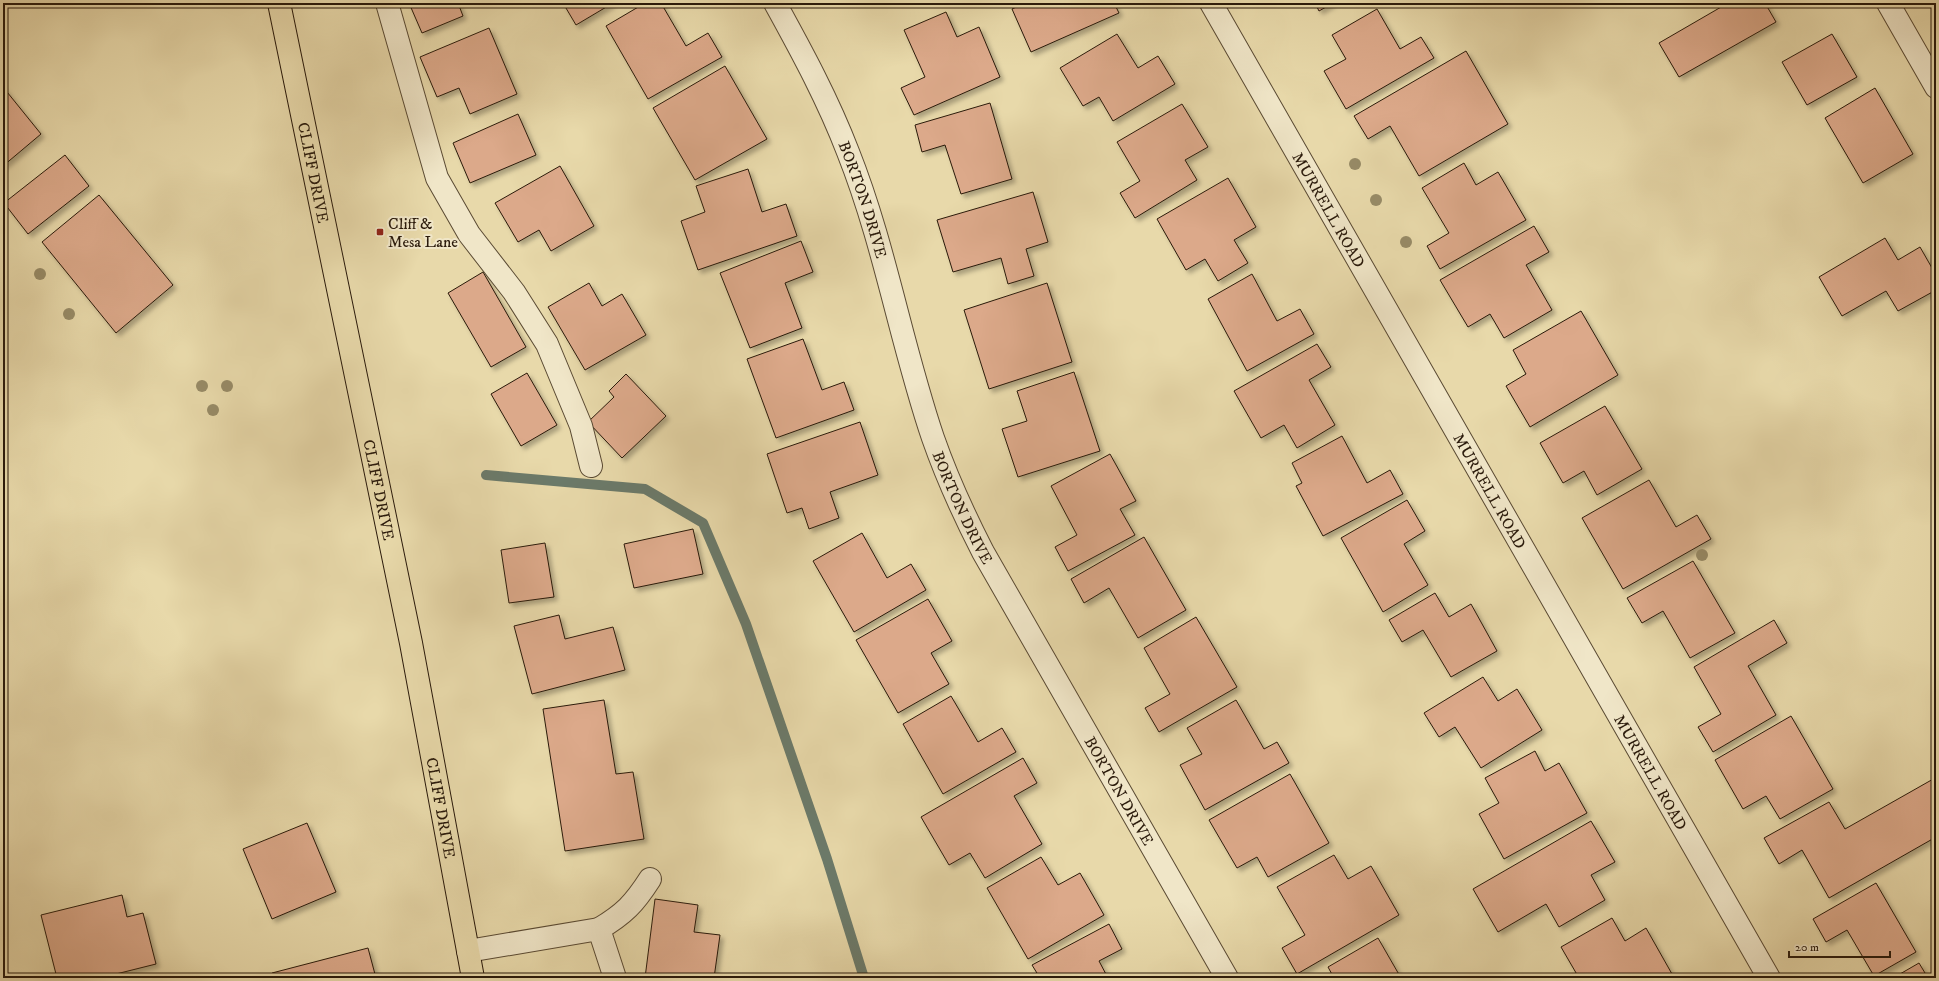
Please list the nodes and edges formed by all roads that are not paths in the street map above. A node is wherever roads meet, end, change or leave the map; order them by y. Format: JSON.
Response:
{"nodes":[{"id":1,"x":279,"y":3,"type":"edge"},
{"id":2,"x":387,"y":3,"type":"edge"},
{"id":3,"x":776,"y":3,"type":"edge"},
{"id":4,"x":1211,"y":3,"type":"edge"},
{"id":5,"x":1888,"y":3,"type":"edge"},
{"id":6,"x":1936,"y":87,"type":"edge"},
{"id":7,"x":591,"y":466,"type":"dead end"},
{"id":8,"x":650,"y":879,"type":"dead end"},
{"id":9,"x":599,"y":929,"type":"junction"},
{"id":10,"x":468,"y":951,"type":"junction"},
{"id":11,"x":473,"y":978,"type":"edge"},
{"id":12,"x":615,"y":978,"type":"edge"},
{"id":13,"x":1227,"y":978,"type":"edge"},
{"id":14,"x":1769,"y":978,"type":"edge"}],
"edges":[{"from":1,"to":10,"type":"main road","name":"CLIFF DRIVE"},
{"from":2,"to":7,"type":"street"},
{"from":3,"to":13,"type":"street","name":"BORTON DRIVE"},
{"from":4,"to":14,"type":"street","name":"MURRELL ROAD"},
{"from":5,"to":6,"type":"street"},
{"from":8,"to":9,"type":"street"},
{"from":9,"to":10,"type":"street"},
{"from":9,"to":12,"type":"street"},
{"from":10,"to":11,"type":"main road","name":"CLIFF DRIVE"}]}
